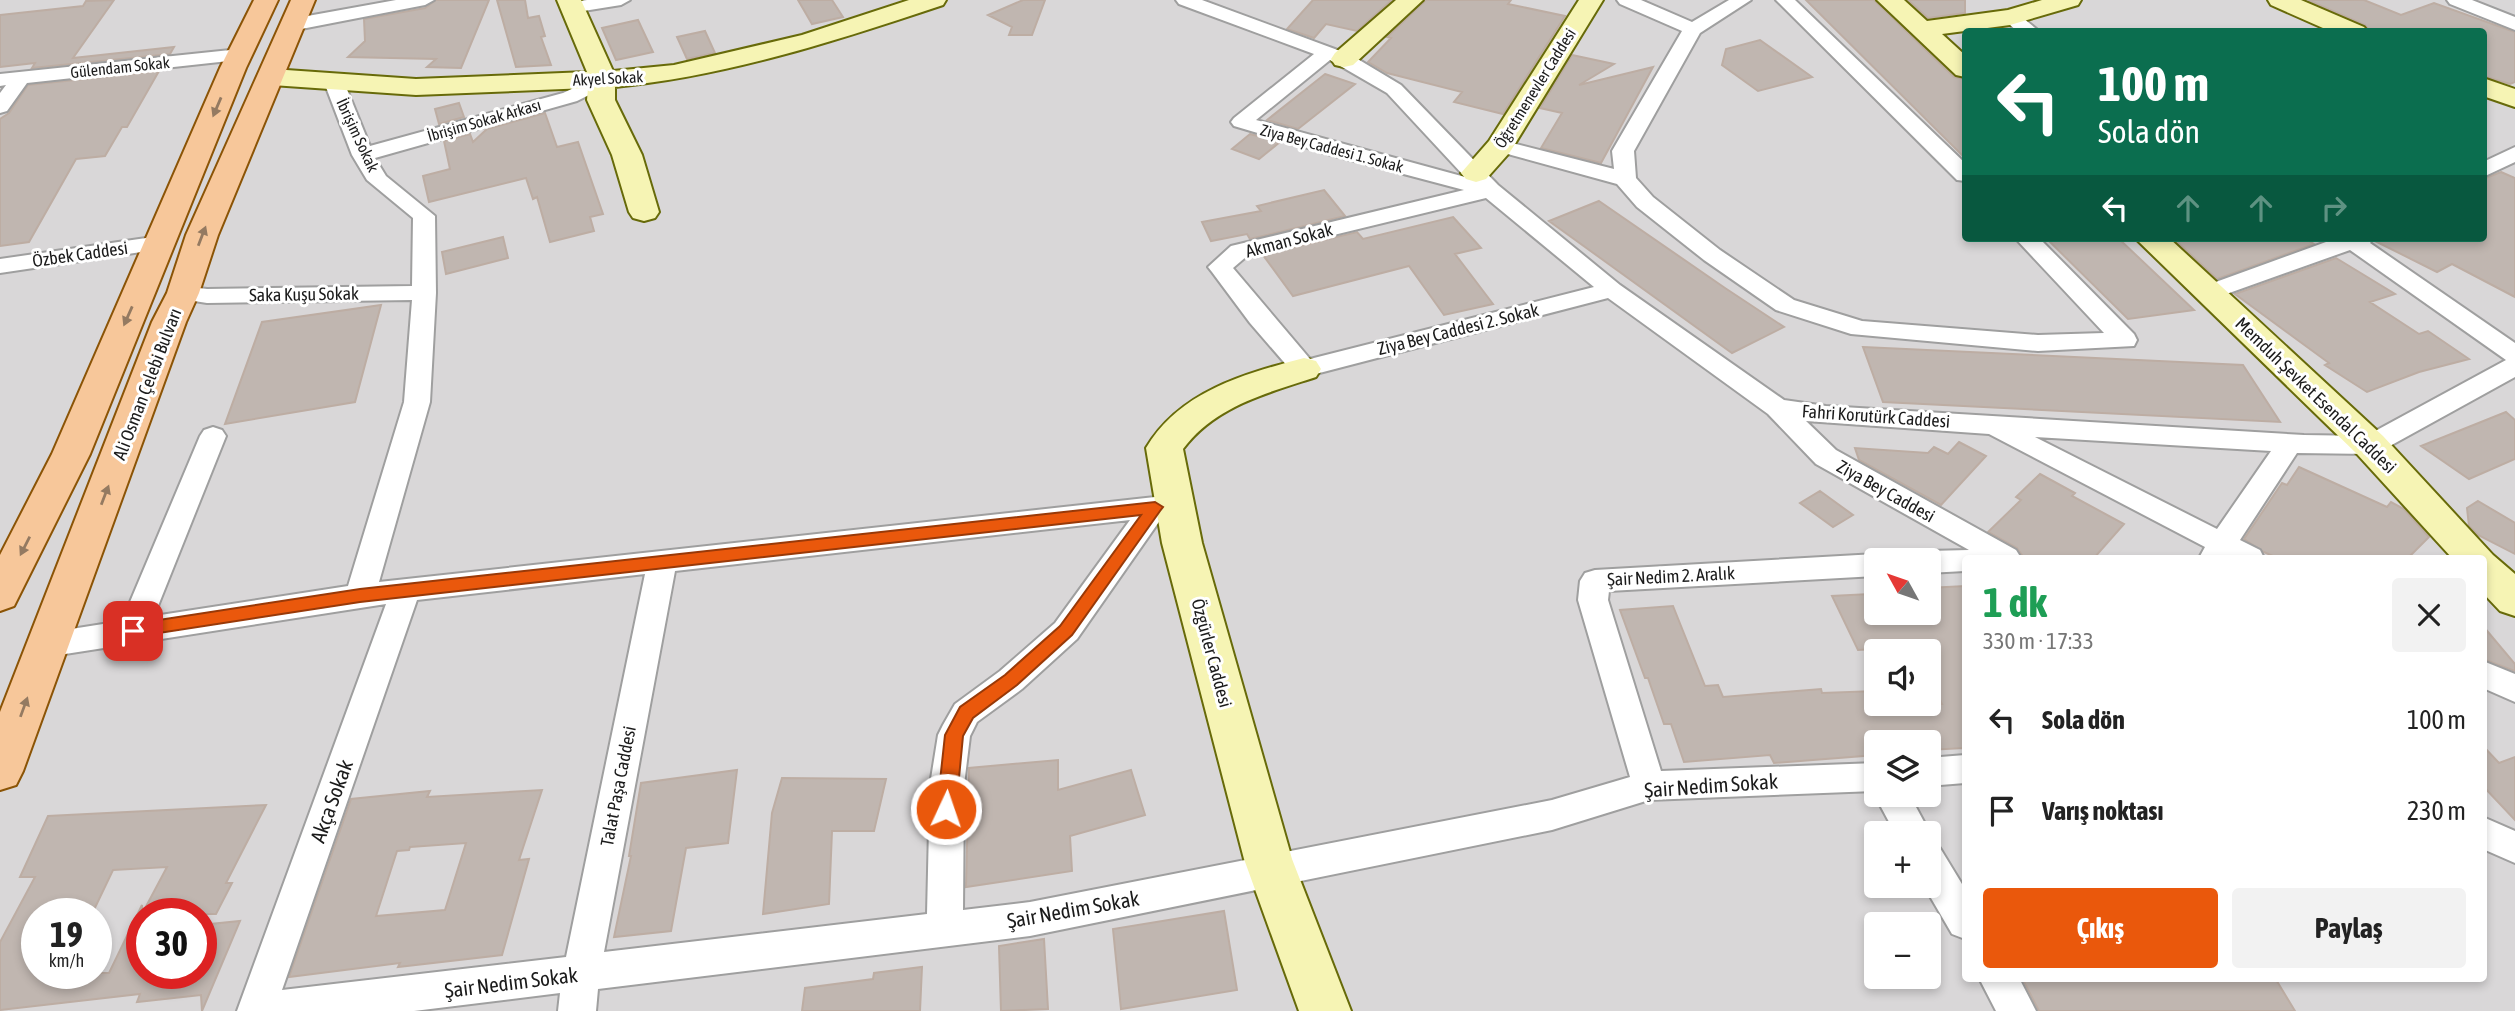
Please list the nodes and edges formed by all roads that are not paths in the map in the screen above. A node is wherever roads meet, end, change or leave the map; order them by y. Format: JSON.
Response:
{"nodes":[{"id":1,"x":266,"y":0,"type":"edge"},
{"id":2,"x":303,"y":0,"type":"edge"},
{"id":3,"x":425,"y":0,"type":"edge"},
{"id":4,"x":621,"y":0,"type":"edge"},
{"id":5,"x":934,"y":0,"type":"edge"},
{"id":6,"x":1185,"y":0,"type":"edge"},
{"id":7,"x":1411,"y":0,"type":"edge"},
{"id":8,"x":1591,"y":0,"type":"edge"},
{"id":9,"x":1626,"y":0,"type":"edge"},
{"id":10,"x":1742,"y":0,"type":"edge"},
{"id":11,"x":1784,"y":0,"type":"edge"},
{"id":12,"x":1889,"y":0,"type":"edge"},
{"id":13,"x":2069,"y":0,"type":"edge"},
{"id":14,"x":2280,"y":0,"type":"edge"},
{"id":15,"x":2504,"y":0,"type":"edge"},
{"id":16,"x":570,"y":4,"type":"edge"},
{"id":17,"x":1213,"y":4,"type":"edge"},
{"id":18,"x":2464,"y":4,"type":"edge"},
{"id":19,"x":2010,"y":17,"type":"junction"},
{"id":20,"x":2515,"y":24,"type":"edge"},
{"id":21,"x":291,"y":26,"type":"junction"},
{"id":22,"x":2025,"y":28,"type":"edge"},
{"id":23,"x":2346,"y":28,"type":"edge"},
{"id":24,"x":1693,"y":29,"type":"junction"},
{"id":25,"x":1921,"y":29,"type":"junction"},
{"id":26,"x":1336,"y":56,"type":"junction"},
{"id":27,"x":237,"y":61,"type":"junction"},
{"id":28,"x":1962,"y":66,"type":"edge"},
{"id":29,"x":272,"y":77,"type":"junction"},
{"id":30,"x":604,"y":80,"type":"junction"},
{"id":31,"x":334,"y":82,"type":"junction"},
{"id":32,"x":2487,"y":88,"type":"edge"},
{"id":33,"x":6,"y":91,"type":"edge"},
{"id":34,"x":2515,"y":99,"type":"edge"},
{"id":35,"x":1500,"y":146,"type":"junction"},
{"id":36,"x":2515,"y":153,"type":"edge"},
{"id":37,"x":363,"y":155,"type":"junction"},
{"id":38,"x":2487,"y":169,"type":"edge"},
{"id":39,"x":1962,"y":172,"type":"edge"},
{"id":40,"x":1625,"y":179,"type":"junction"},
{"id":41,"x":1483,"y":182,"type":"junction"},
{"id":42,"x":644,"y":212,"type":"dead end"},
{"id":43,"x":2030,"y":242,"type":"edge"},
{"id":44,"x":2155,"y":242,"type":"edge"},
{"id":45,"x":2349,"y":242,"type":"edge"},
{"id":46,"x":2358,"y":242,"type":"edge"},
{"id":47,"x":160,"y":243,"type":"junction"},
{"id":48,"x":0,"y":266,"type":"edge"},
{"id":49,"x":1612,"y":290,"type":"junction"},
{"id":50,"x":2210,"y":292,"type":"junction"},
{"id":51,"x":183,"y":293,"type":"junction"},
{"id":52,"x":425,"y":293,"type":"junction"},
{"id":53,"x":2515,"y":355,"type":"edge"},
{"id":54,"x":2515,"y":366,"type":"edge"},
{"id":55,"x":1304,"y":369,"type":"junction"},
{"id":56,"x":1777,"y":408,"type":"junction"},
{"id":57,"x":1990,"y":425,"type":"junction"},
{"id":58,"x":213,"y":436,"type":"dead end"},
{"id":59,"x":2290,"y":443,"type":"junction"},
{"id":60,"x":2370,"y":445,"type":"junction"},
{"id":61,"x":1165,"y":506,"type":"junction"},
{"id":62,"x":2219,"y":552,"type":"edge"},
{"id":63,"x":2001,"y":555,"type":"edge"},
{"id":64,"x":2473,"y":555,"type":"edge"},
{"id":65,"x":1962,"y":561,"type":"edge"},
{"id":66,"x":662,"y":562,"type":"junction"},
{"id":67,"x":1941,"y":562,"type":"edge"},
{"id":68,"x":1864,"y":566,"type":"edge"},
{"id":69,"x":2487,"y":570,"type":"edge"},
{"id":70,"x":405,"y":591,"type":"junction"},
{"id":71,"x":360,"y":595,"type":"junction"},
{"id":72,"x":0,"y":596,"type":"edge"},
{"id":73,"x":2515,"y":600,"type":"edge"},
{"id":74,"x":133,"y":631,"type":"junction"},
{"id":75,"x":46,"y":645,"type":"junction"},
{"id":76,"x":2487,"y":675,"type":"edge"},
{"id":77,"x":2515,"y":690,"type":"edge"},
{"id":78,"x":1962,"y":769,"type":"edge"},
{"id":79,"x":0,"y":771,"type":"edge"},
{"id":80,"x":1941,"y":771,"type":"edge"},
{"id":81,"x":1864,"y":777,"type":"edge"},
{"id":82,"x":1649,"y":786,"type":"junction"},
{"id":83,"x":1273,"y":872,"type":"junction"},
{"id":84,"x":1941,"y":881,"type":"edge"},
{"id":85,"x":1962,"y":917,"type":"edge"},
{"id":86,"x":945,"y":929,"type":"junction"},
{"id":87,"x":580,"y":974,"type":"junction"},
{"id":88,"x":2000,"y":982,"type":"edge"},
{"id":89,"x":256,"y":1011,"type":"edge"},
{"id":90,"x":263,"y":1011,"type":"edge"},
{"id":91,"x":577,"y":1011,"type":"edge"},
{"id":92,"x":1325,"y":1011,"type":"edge"},
{"id":93,"x":2017,"y":1011,"type":"edge"}],
"edges":[{"from":1,"to":27,"type":"main road"},
{"from":2,"to":21,"type":"main road","name":"Ali Osman Çelebi Bulvarı"},
{"from":3,"to":21,"type":"street"},
{"from":4,"to":16,"type":"street"},
{"from":5,"to":30,"type":"street","name":"Akyel Sokak"},
{"from":6,"to":17,"type":"street","name":"Fahri Korutürk Caddesi"},
{"from":7,"to":26,"type":"street"},
{"from":8,"to":35,"type":"street","name":"Öğretmenevler Caddesi"},
{"from":9,"to":24,"type":"street"},
{"from":10,"to":24,"type":"street"},
{"from":11,"to":39,"type":"street"},
{"from":12,"to":25,"type":"street"},
{"from":13,"to":19,"type":"street"},
{"from":14,"to":23,"type":"street"},
{"from":15,"to":18,"type":"street"},
{"from":16,"to":30,"type":"street"},
{"from":17,"to":26,"type":"street","name":"Fahri Korutürk Caddesi"},
{"from":18,"to":20,"type":"street"},
{"from":19,"to":22,"type":"street"},
{"from":19,"to":25,"type":"street"},
{"from":21,"to":29,"type":"main road","name":"Ali Osman Çelebi Bulvarı"},
{"from":24,"to":40,"type":"street"},
{"from":25,"to":28,"type":"street"},
{"from":26,"to":41,"type":"street","name":"Fahri Korutürk Caddesi"},
{"from":26,"to":41,"type":"street","name":"Ziya Bey Caddesi 1. Sokak"},
{"from":27,"to":33,"type":"street","name":"Gülendam Sokak"},
{"from":27,"to":47,"type":"main road","one_way":true},
{"from":29,"to":31,"type":"street","name":"Akyel Sokak"},
{"from":51,"to":29,"type":"main road","name":"Ali Osman Çelebi Bulvarı","one_way":true},
{"from":30,"to":31,"type":"street","name":"Akyel Sokak"},
{"from":30,"to":37,"type":"street","name":"İbrişim Sokak Arkası"},
{"from":30,"to":42,"type":"street"},
{"from":31,"to":37,"type":"street","name":"İbrişim Sokak"},
{"from":32,"to":34,"type":"street"},
{"from":35,"to":40,"type":"street"},
{"from":35,"to":41,"type":"street","name":"Öğretmenevler Caddesi"},
{"from":36,"to":38,"type":"street"},
{"from":37,"to":52,"type":"street","name":"İbrişim Sokak"},
{"from":40,"to":43,"type":"street"},
{"from":41,"to":49,"type":"street","name":"Fahri Korutürk Caddesi"},
{"from":41,"to":55,"type":"street","name":"Akman Sokak"},
{"from":44,"to":50,"type":"street","name":"Memduh Şevket Esendal Caddesi"},
{"from":45,"to":50,"type":"street"},
{"from":46,"to":53,"type":"street"},
{"from":47,"to":48,"type":"street","name":"Özbek Caddesi"},
{"from":47,"to":72,"type":"main road","one_way":true},
{"from":49,"to":55,"type":"street","name":"Ziya Bey Caddesi 2. Sokak"},
{"from":49,"to":56,"type":"street","name":"Fahri Korutürk Caddesi"},
{"from":50,"to":60,"type":"street","name":"Memduh Şevket Esendal Caddesi"},
{"from":51,"to":52,"type":"street","name":"Saka Kuşu Sokak"},
{"from":75,"to":51,"type":"main road","name":"Ali Osman Çelebi Bulvarı","one_way":true},
{"from":52,"to":71,"type":"street"},
{"from":54,"to":60,"type":"street"},
{"from":55,"to":61,"type":"street","name":"Özgürler Caddesi"},
{"from":56,"to":57,"type":"street","name":"Fahri Korutürk Caddesi"},
{"from":56,"to":63,"type":"street","name":"Ziya Bey Caddesi"},
{"from":57,"to":59,"type":"street","name":"Fahri Korutürk Caddesi"},
{"from":57,"to":62,"type":"street"},
{"from":58,"to":74,"type":"street"},
{"from":59,"to":60,"type":"street","name":"Fahri Korutürk Caddesi"},
{"from":59,"to":62,"type":"street"},
{"from":60,"to":64,"type":"street","name":"Memduh Şevket Esendal Caddesi"},
{"from":61,"to":66,"type":"street"},
{"from":61,"to":83,"type":"street","name":"Özgürler Caddesi"},
{"from":61,"to":86,"type":"street"},
{"from":65,"to":67,"type":"street"},
{"from":66,"to":70,"type":"street"},
{"from":66,"to":87,"type":"street","name":"Talat Paşa Caddesi"},
{"from":68,"to":82,"type":"street","name":"Şair Nedim 2. Aralık"},
{"from":69,"to":73,"type":"street"},
{"from":70,"to":71,"type":"street"},
{"from":70,"to":89,"type":"street","name":"Akça Sokak"},
{"from":71,"to":74,"type":"street"},
{"from":74,"to":75,"type":"street"},
{"from":79,"to":75,"type":"main road","name":"Ali Osman Çelebi Bulvarı","one_way":true},
{"from":76,"to":77,"type":"street"},
{"from":78,"to":80,"type":"street"},
{"from":81,"to":82,"type":"street","name":"Şair Nedim Sokak"},
{"from":82,"to":83,"type":"street","name":"Şair Nedim Sokak"},
{"from":83,"to":86,"type":"street","name":"Şair Nedim Sokak"},
{"from":83,"to":92,"type":"street","name":"Özgürler Caddesi"},
{"from":84,"to":85,"type":"street"},
{"from":86,"to":87,"type":"street","name":"Şair Nedim Sokak"},
{"from":87,"to":90,"type":"street","name":"Şair Nedim Sokak"},
{"from":87,"to":91,"type":"street","name":"Talat Paşa Caddesi"},
{"from":88,"to":93,"type":"street"}]}
